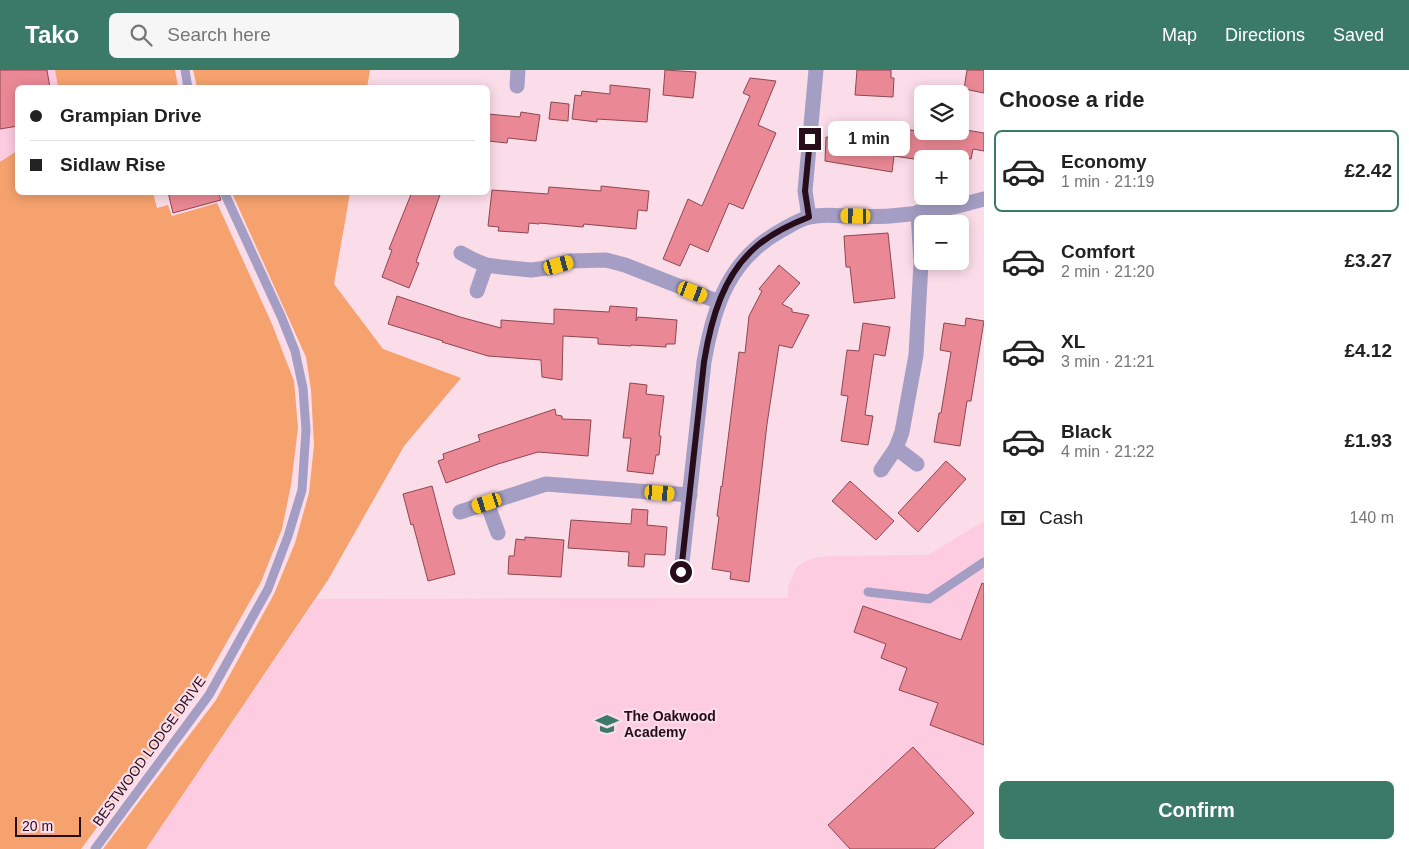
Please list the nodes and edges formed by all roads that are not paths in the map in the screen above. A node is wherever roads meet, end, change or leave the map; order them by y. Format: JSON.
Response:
{"nodes":[{"id":1,"x":184,"y":70,"type":"edge"},
{"id":2,"x":518,"y":70,"type":"edge"},
{"id":3,"x":816,"y":70,"type":"edge"},
{"id":4,"x":187,"y":85,"type":"edge"},
{"id":5,"x":517,"y":86,"type":"dead end"},
{"id":6,"x":225,"y":195,"type":"edge"},
{"id":7,"x":984,"y":198,"type":"edge"},
{"id":8,"x":918,"y":212,"type":"junction"},
{"id":9,"x":809,"y":217,"type":"junction"},
{"id":10,"x":461,"y":253,"type":"dead end"},
{"id":11,"x":486,"y":264,"type":"junction"},
{"id":12,"x":477,"y":291,"type":"dead end"},
{"id":13,"x":719,"y":302,"type":"junction"},
{"id":14,"x":896,"y":448,"type":"junction"},
{"id":15,"x":917,"y":464,"type":"dead end"},
{"id":16,"x":881,"y":470,"type":"dead end"},
{"id":17,"x":690,"y":495,"type":"junction"},
{"id":18,"x":487,"y":503,"type":"junction"},
{"id":19,"x":460,"y":512,"type":"dead end"},
{"id":20,"x":498,"y":533,"type":"dead end"},
{"id":21,"x":984,"y":562,"type":"edge"},
{"id":22,"x":681,"y":572,"type":"dead end"},
{"id":23,"x":868,"y":592,"type":"dead end"},
{"id":24,"x":95,"y":849,"type":"edge"}],
"edges":[{"from":1,"to":4,"type":"lane"},
{"from":2,"to":5,"type":"street"},
{"from":3,"to":9,"type":"street"},
{"from":6,"to":24,"type":"lane","name":"BESTWOOD LODGE DRIVE"},
{"from":7,"to":8,"type":"street"},
{"from":8,"to":9,"type":"street"},
{"from":8,"to":14,"type":"street"},
{"from":9,"to":13,"type":"street"},
{"from":10,"to":11,"type":"street"},
{"from":11,"to":12,"type":"street"},
{"from":11,"to":13,"type":"street"},
{"from":13,"to":17,"type":"street"},
{"from":14,"to":15,"type":"street"},
{"from":14,"to":16,"type":"street"},
{"from":17,"to":18,"type":"street"},
{"from":17,"to":22,"type":"street"},
{"from":18,"to":19,"type":"street"},
{"from":18,"to":20,"type":"street"},
{"from":21,"to":23,"type":"lane"}]}
